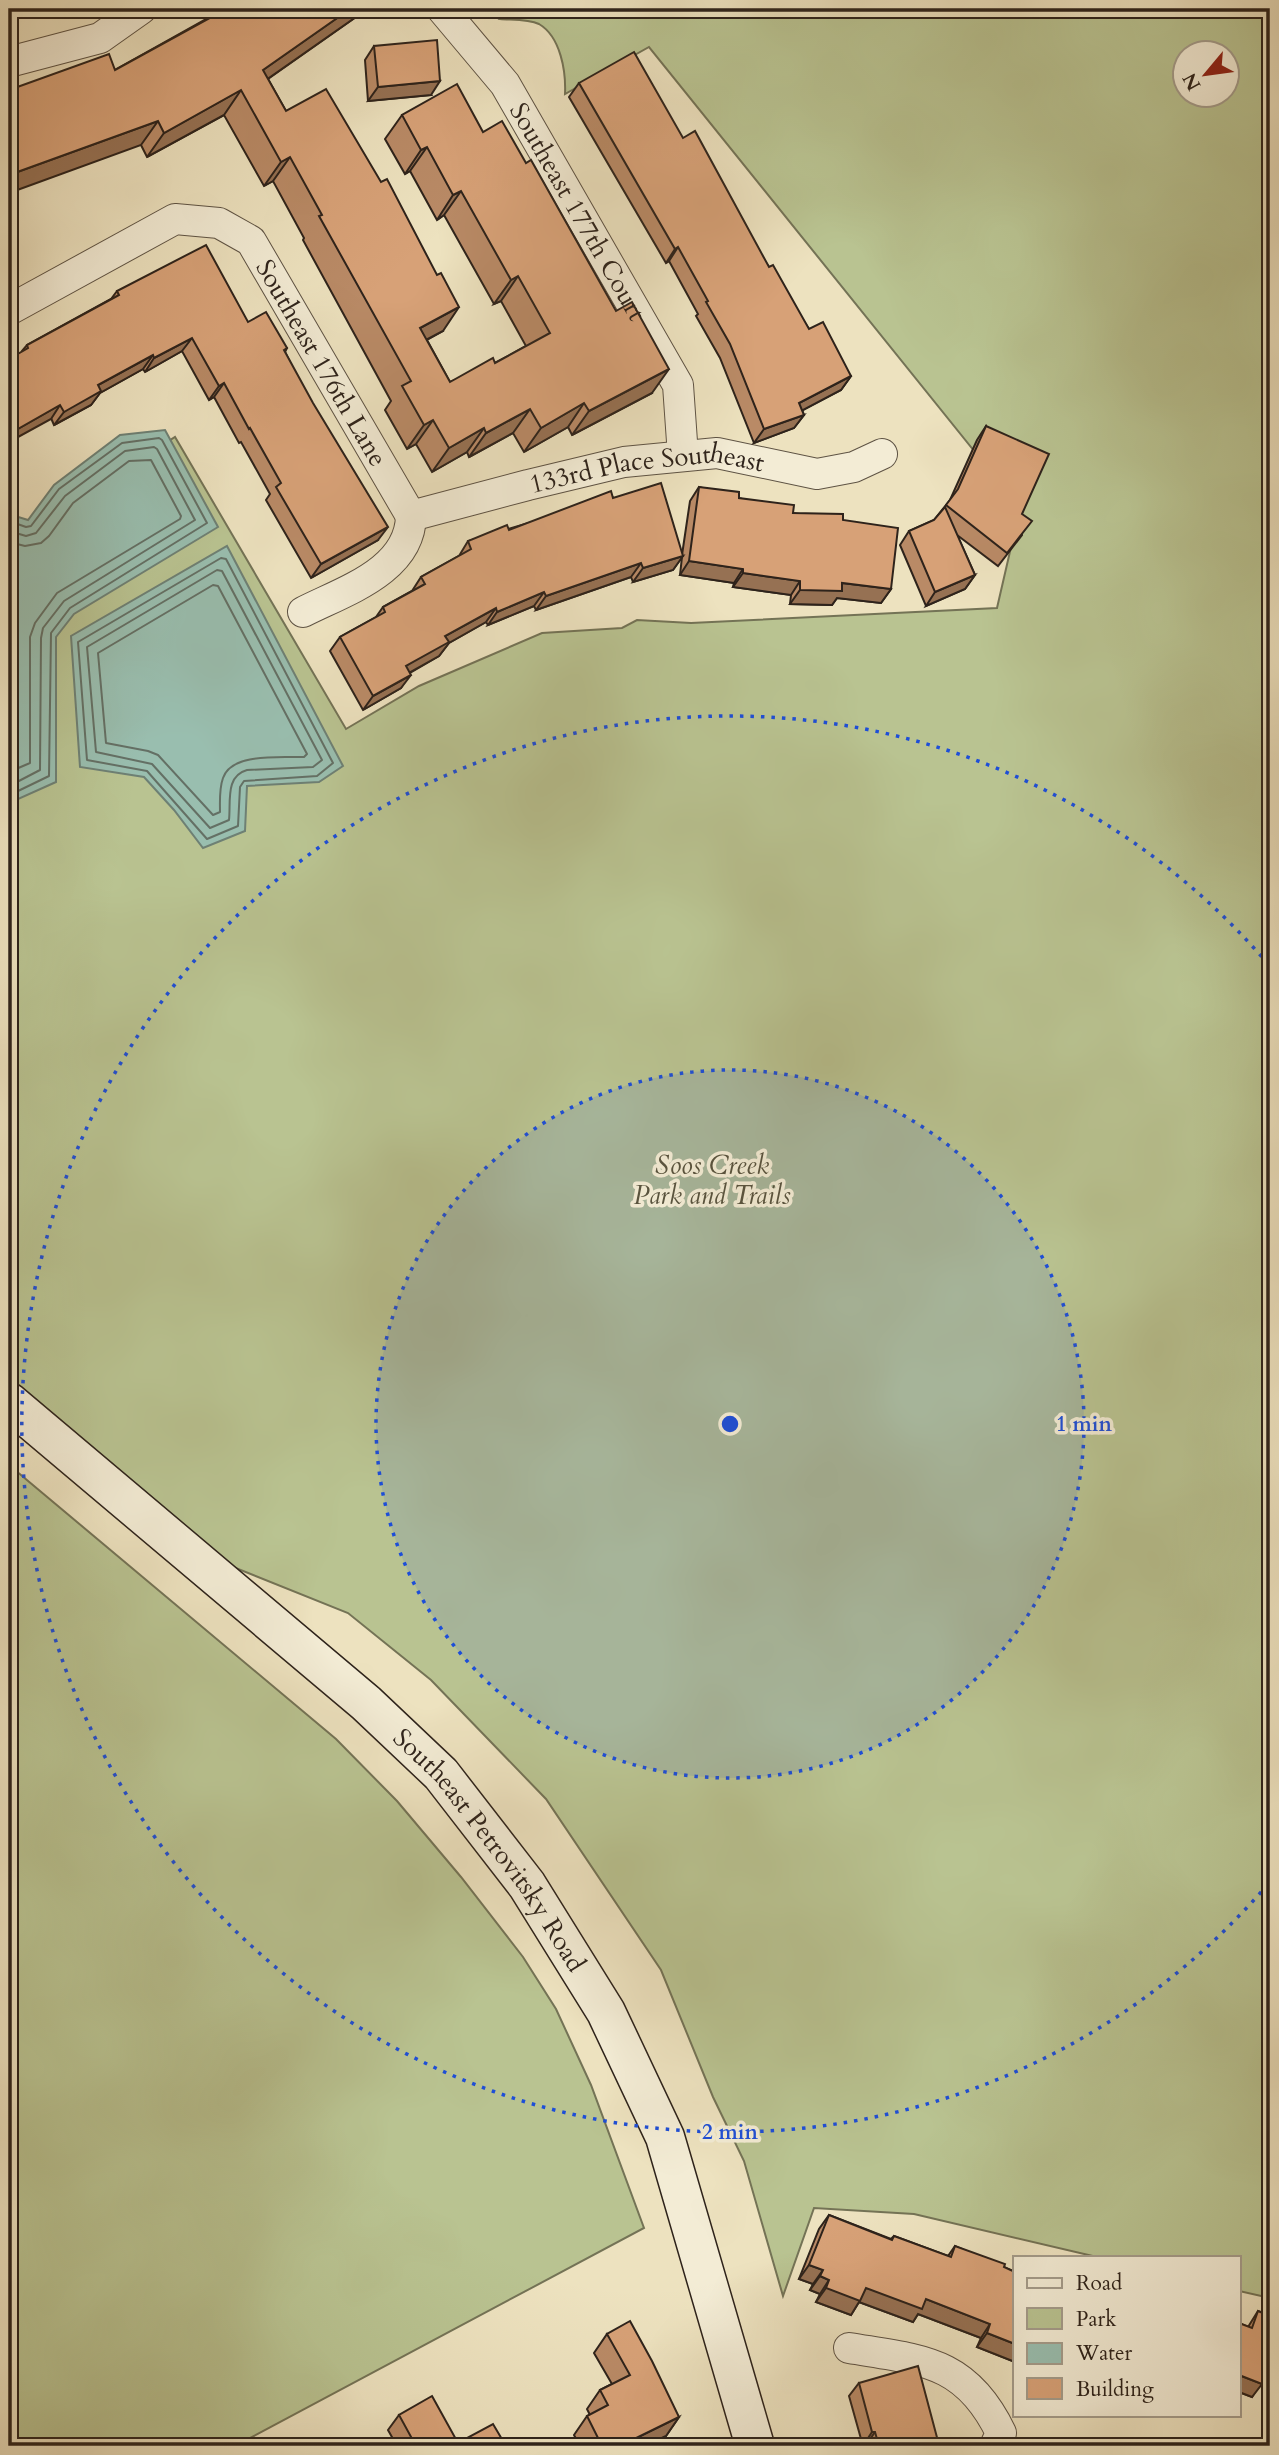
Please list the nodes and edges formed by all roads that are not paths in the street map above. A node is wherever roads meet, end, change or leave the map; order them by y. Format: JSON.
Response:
{"nodes":[{"id":1,"x":141,"y":9,"type":"edge"},
{"id":2,"x":442,"y":9,"type":"edge"},
{"id":3,"x":9,"y":62,"type":"edge"},
{"id":4,"x":9,"y":310,"type":"edge"},
{"id":5,"x":882,"y":454,"type":"dead end"},
{"id":6,"x":683,"y":456,"type":"junction"},
{"id":7,"x":411,"y":516,"type":"junction"},
{"id":8,"x":303,"y":612,"type":"dead end"},
{"id":9,"x":9,"y":1402,"type":"edge"},
{"id":10,"x":849,"y":2348,"type":"dead end"},
{"id":11,"x":755,"y":2446,"type":"edge"},
{"id":12,"x":995,"y":2446,"type":"edge"}],
"edges":[{"from":1,"to":3,"type":"street"},
{"from":2,"to":6,"type":"street","name":"Southeast 177th Court"},
{"from":4,"to":7,"type":"street","name":"Southeast 176th Lane"},
{"from":5,"to":6,"type":"street","name":"133rd Place Southeast"},
{"from":6,"to":7,"type":"street","name":"133rd Place Southeast"},
{"from":7,"to":8,"type":"street"},
{"from":9,"to":11,"type":"main road","name":"Southeast Petrovitsky Road"},
{"from":10,"to":12,"type":"street"}]}
